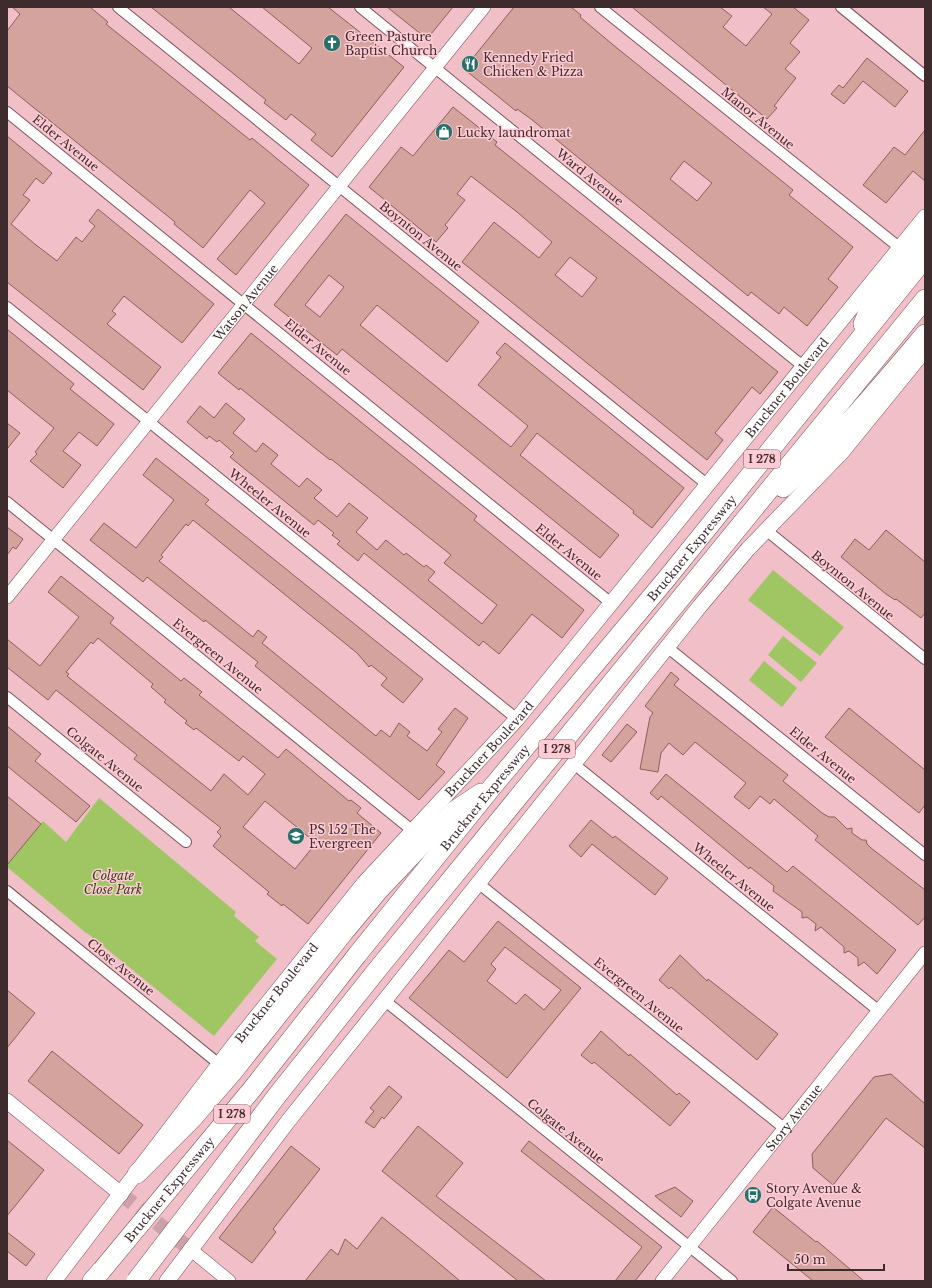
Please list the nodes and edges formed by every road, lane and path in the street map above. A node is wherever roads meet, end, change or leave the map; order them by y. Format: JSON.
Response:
{"nodes":[{"id":1,"x":118,"y":7,"type":"edge"},
{"id":2,"x":360,"y":7,"type":"edge"},
{"id":3,"x":484,"y":7,"type":"edge"},
{"id":4,"x":600,"y":7,"type":"edge"},
{"id":5,"x":841,"y":7,"type":"edge"},
{"id":6,"x":435,"y":68,"type":"junction"},
{"id":7,"x":925,"y":76,"type":"edge"},
{"id":8,"x":7,"y":112,"type":"edge"},
{"id":9,"x":339,"y":187,"type":"junction"},
{"id":10,"x":925,"y":217,"type":"edge"},
{"id":11,"x":925,"y":235,"type":"edge"},
{"id":12,"x":900,"y":248,"type":"junction"},
{"id":13,"x":925,"y":258,"type":"edge"},
{"id":14,"x":925,"y":299,"type":"edge"},
{"id":15,"x":244,"y":304,"type":"junction"},
{"id":16,"x":7,"y":307,"type":"edge"},
{"id":17,"x":925,"y":334,"type":"edge"},
{"id":18,"x":857,"y":340,"type":"junction"},
{"id":19,"x":925,"y":350,"type":"edge"},
{"id":20,"x":804,"y":367,"type":"junction"},
{"id":21,"x":149,"y":422,"type":"junction"},
{"id":22,"x":709,"y":486,"type":"junction"},
{"id":23,"x":7,"y":502,"type":"edge"},
{"id":24,"x":736,"y":528,"type":"junction"},
{"id":25,"x":766,"y":530,"type":"junction"},
{"id":26,"x":54,"y":540,"type":"junction"},
{"id":27,"x":7,"y":597,"type":"edge"},
{"id":28,"x":612,"y":603,"type":"junction"},
{"id":29,"x":667,"y":647,"type":"junction"},
{"id":30,"x":925,"y":659,"type":"edge"},
{"id":31,"x":7,"y":697,"type":"edge"},
{"id":32,"x":517,"y":719,"type":"junction"},
{"id":33,"x":574,"y":764,"type":"junction"},
{"id":34,"x":493,"y":786,"type":"junction"},
{"id":35,"x":413,"y":831,"type":"junction"},
{"id":36,"x":186,"y":842,"type":"dead end"},
{"id":37,"x":925,"y":854,"type":"edge"},
{"id":38,"x":478,"y":883,"type":"junction"},
{"id":39,"x":7,"y":891,"type":"edge"},
{"id":40,"x":925,"y":953,"type":"edge"},
{"id":41,"x":384,"y":1000,"type":"junction"},
{"id":42,"x":878,"y":1011,"type":"junction"},
{"id":43,"x":219,"y":1064,"type":"junction"},
{"id":44,"x":7,"y":1101,"type":"edge"},
{"id":45,"x":784,"y":1128,"type":"junction"},
{"id":46,"x":137,"y":1174,"type":"junction"},
{"id":47,"x":208,"y":1187,"type":"junction"},
{"id":48,"x":121,"y":1194,"type":"junction"},
{"id":49,"x":689,"y":1247,"type":"junction"},
{"id":50,"x":190,"y":1249,"type":"junction"},
{"id":51,"x":97,"y":1275,"type":"edge"},
{"id":52,"x":54,"y":1281,"type":"edge"},
{"id":53,"x":136,"y":1281,"type":"edge"},
{"id":54,"x":151,"y":1281,"type":"edge"},
{"id":55,"x":167,"y":1281,"type":"edge"},
{"id":56,"x":229,"y":1281,"type":"edge"},
{"id":57,"x":662,"y":1281,"type":"edge"},
{"id":58,"x":732,"y":1281,"type":"edge"}],
"edges":[{"from":1,"to":9,"type":"street","name":"Boynton Avenue"},
{"from":2,"to":6,"type":"street","name":"Ward Avenue"},
{"from":3,"to":6,"type":"street","name":"Watson Avenue"},
{"from":4,"to":12,"type":"street","name":"Manor Avenue"},
{"from":5,"to":7,"type":"street"},
{"from":6,"to":9,"type":"street","name":"Watson Avenue"},
{"from":6,"to":20,"type":"street","name":"Ward Avenue"},
{"from":8,"to":15,"type":"street","name":"Elder Avenue"},
{"from":9,"to":15,"type":"street","name":"Watson Avenue"},
{"from":9,"to":22,"type":"street","name":"Boynton Avenue"},
{"from":10,"to":12,"type":"main road","name":"Bruckner Boulevard"},
{"from":11,"to":18,"type":"highway"},
{"from":12,"to":20,"type":"main road","name":"Bruckner Boulevard"},
{"from":13,"to":18,"type":"highway","name":"Bruckner Expressway","number":"I 278"},
{"from":14,"to":24,"type":"highway","name":"Bruckner Expressway","number":"I 278"},
{"from":15,"to":21,"type":"street","name":"Watson Avenue"},
{"from":15,"to":28,"type":"street","name":"Elder Avenue"},
{"from":16,"to":21,"type":"street","name":"Wheeler Avenue"},
{"from":17,"to":24,"type":"highway"},
{"from":18,"to":34,"type":"highway","name":"Bruckner Expressway","number":"I 278"},
{"from":19,"to":25,"type":"main road"},
{"from":20,"to":22,"type":"main road","name":"Bruckner Boulevard"},
{"from":21,"to":26,"type":"street","name":"Watson Avenue"},
{"from":21,"to":32,"type":"street","name":"Wheeler Avenue"},
{"from":22,"to":28,"type":"main road","name":"Bruckner Boulevard"},
{"from":23,"to":26,"type":"street","name":"Evergreen Avenue"},
{"from":24,"to":47,"type":"highway","name":"Bruckner Expressway","number":"I 278"},
{"from":25,"to":29,"type":"main road"},
{"from":25,"to":30,"type":"street","name":"Boynton Avenue"},
{"from":26,"to":27,"type":"street","name":"Watson Avenue"},
{"from":26,"to":35,"type":"street","name":"Evergreen Avenue"},
{"from":28,"to":32,"type":"main road","name":"Bruckner Boulevard"},
{"from":29,"to":33,"type":"main road"},
{"from":29,"to":37,"type":"street","name":"Elder Avenue"},
{"from":31,"to":36,"type":"street","name":"Colgate Avenue"},
{"from":32,"to":35,"type":"main road","name":"Bruckner Boulevard"},
{"from":33,"to":38,"type":"main road"},
{"from":33,"to":42,"type":"street","name":"Wheeler Avenue"},
{"from":34,"to":46,"type":"highway"},
{"from":34,"to":51,"type":"highway","name":"Bruckner Expressway","number":"I 278","bridge":true},
{"from":35,"to":43,"type":"main road","name":"Bruckner Boulevard"},
{"from":38,"to":41,"type":"main road"},
{"from":38,"to":45,"type":"street","name":"Evergreen Avenue"},
{"from":39,"to":43,"type":"street","name":"Close Avenue"},
{"from":40,"to":42,"type":"street","name":"Story Avenue"},
{"from":41,"to":49,"type":"street","name":"Colgate Avenue"},
{"from":41,"to":50,"type":"main road"},
{"from":42,"to":45,"type":"street","name":"Story Avenue"},
{"from":43,"to":46,"type":"main road","name":"Bruckner Boulevard"},
{"from":44,"to":48,"type":"main road"},
{"from":45,"to":49,"type":"street","name":"Story Avenue"},
{"from":46,"to":48,"type":"main road","name":"Bruckner Boulevard"},
{"from":47,"to":53,"type":"highway","name":"Bruckner Expressway","number":"I 278","bridge":true},
{"from":47,"to":54,"type":"highway","bridge":true},
{"from":48,"to":52,"type":"main road","name":"Bruckner Boulevard"},
{"from":49,"to":57,"type":"street","name":"Story Avenue"},
{"from":49,"to":58,"type":"street","name":"Colgate Avenue"},
{"from":50,"to":55,"type":"main road"},
{"from":50,"to":56,"type":"street"}]}
